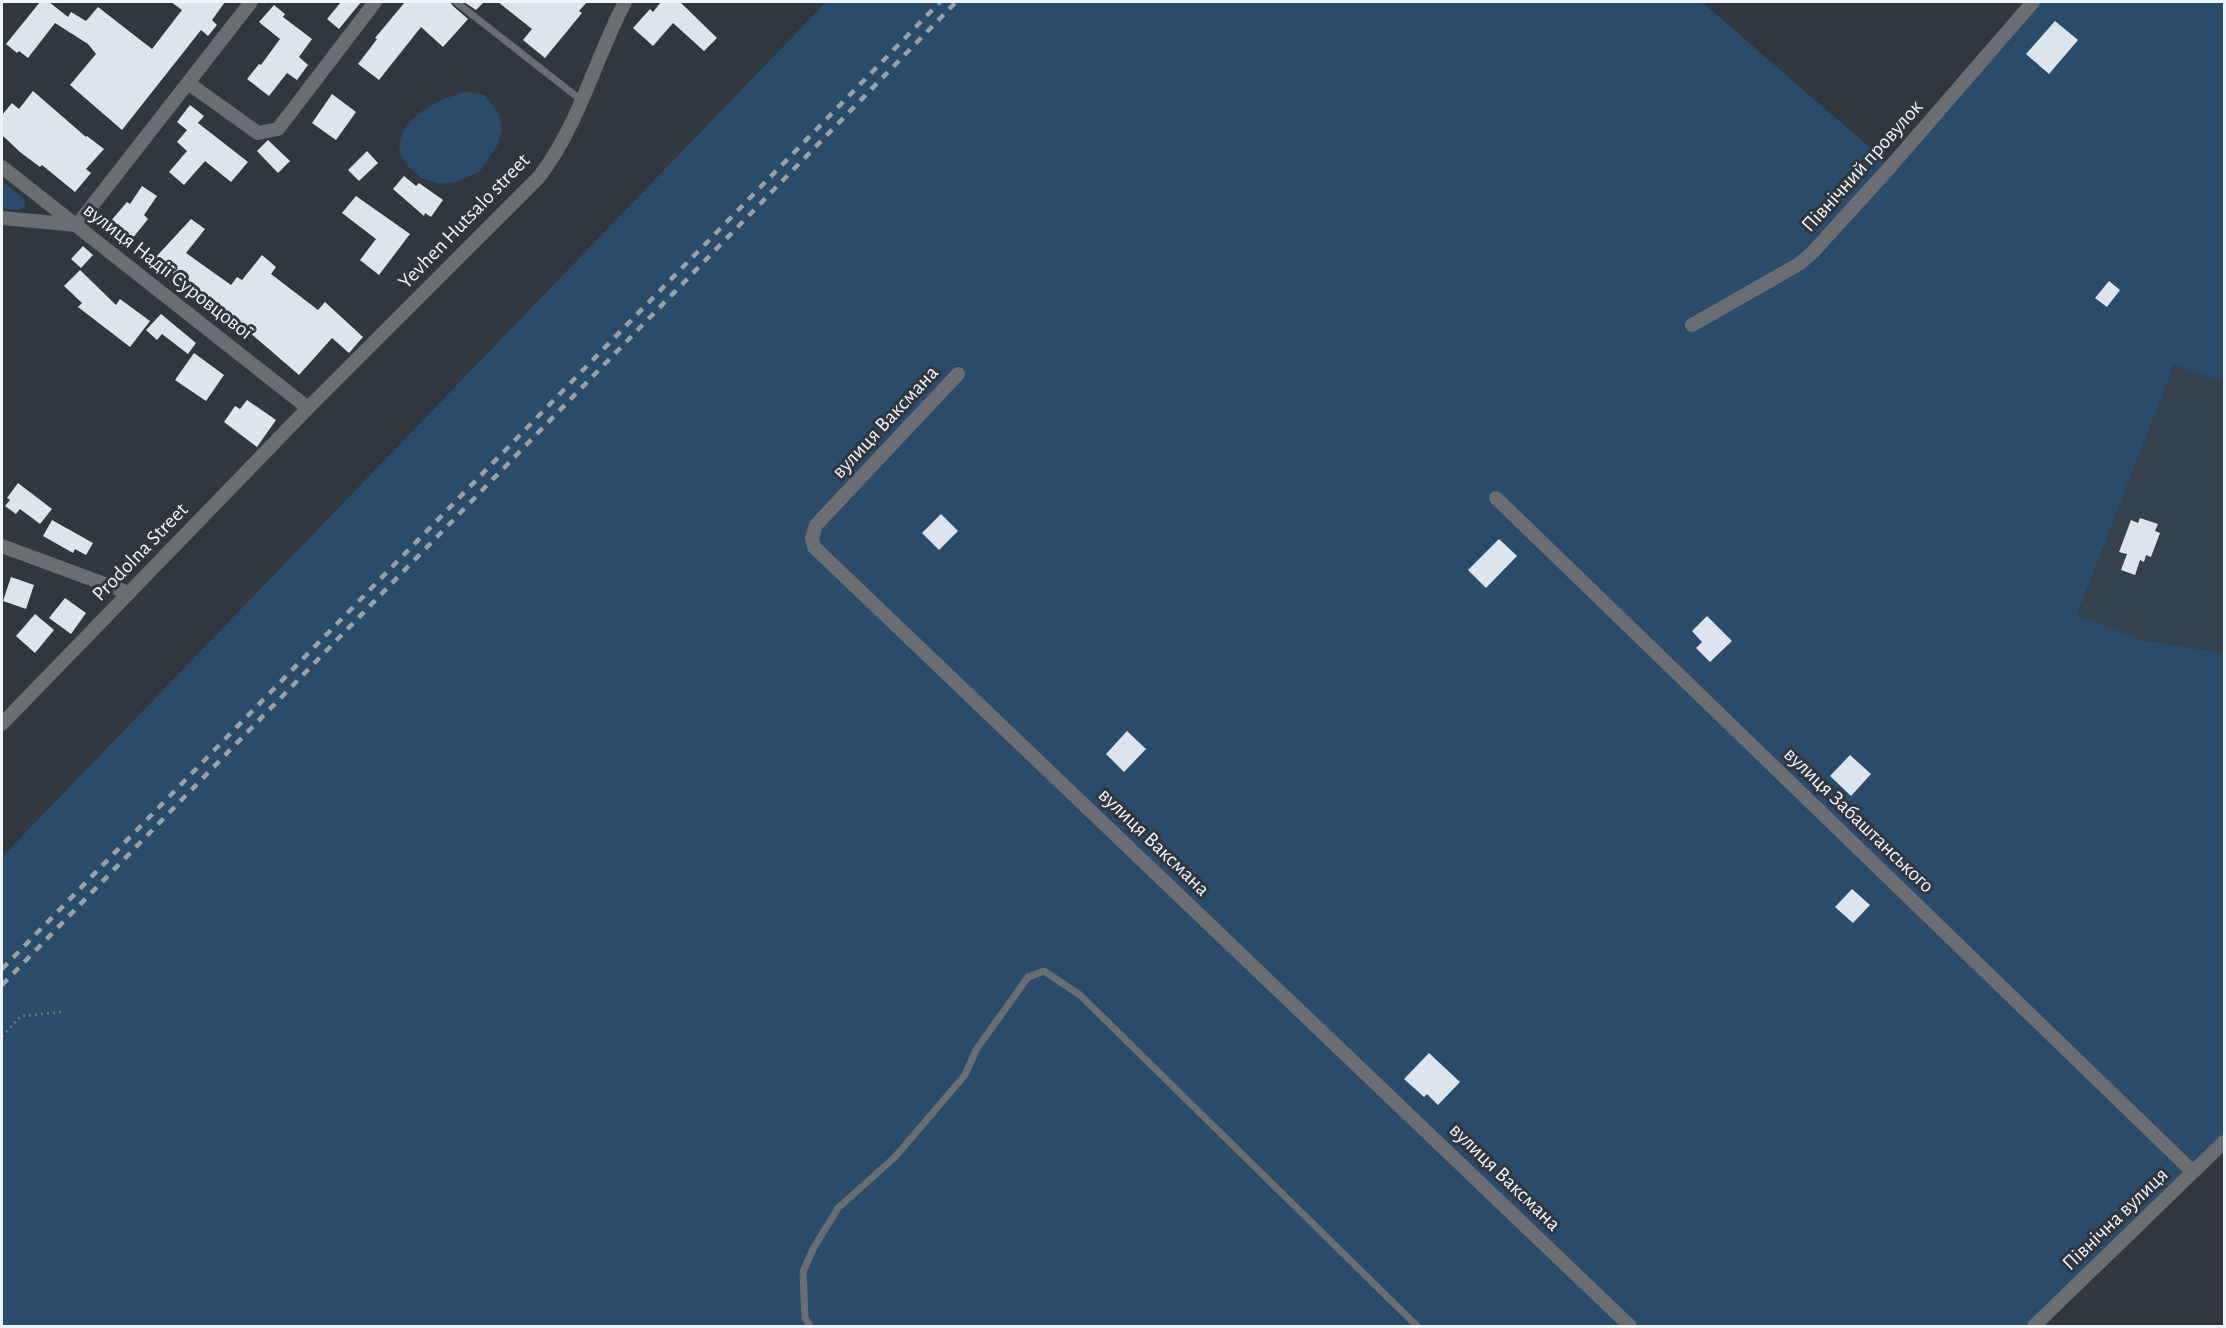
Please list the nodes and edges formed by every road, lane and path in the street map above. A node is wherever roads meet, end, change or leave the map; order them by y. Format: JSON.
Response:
{"nodes":[{"id":1,"x":251,"y":2,"type":"edge"},
{"id":2,"x":375,"y":2,"type":"edge"},
{"id":3,"x":456,"y":2,"type":"edge"},
{"id":4,"x":625,"y":2,"type":"edge"},
{"id":5,"x":2033,"y":2,"type":"edge"},
{"id":6,"x":188,"y":83,"type":"junction"},
{"id":7,"x":581,"y":100,"type":"junction"},
{"id":8,"x":2,"y":166,"type":"edge"},
{"id":9,"x":2,"y":218,"type":"edge"},
{"id":10,"x":77,"y":225,"type":"junction"},
{"id":11,"x":1692,"y":325,"type":"dead end"},
{"id":12,"x":958,"y":374,"type":"dead end"},
{"id":13,"x":308,"y":408,"type":"junction"},
{"id":14,"x":1496,"y":498,"type":"dead end"},
{"id":15,"x":2,"y":546,"type":"edge"},
{"id":16,"x":129,"y":592,"type":"junction"},
{"id":17,"x":3,"y":721,"type":"edge"},
{"id":18,"x":62,"y":1012,"type":"dead end"},
{"id":19,"x":2,"y":1036,"type":"edge"},
{"id":20,"x":2224,"y":1142,"type":"edge"},
{"id":21,"x":2193,"y":1172,"type":"junction"},
{"id":22,"x":810,"y":1326,"type":"edge"},
{"id":23,"x":1417,"y":1326,"type":"edge"},
{"id":24,"x":1629,"y":1326,"type":"edge"},
{"id":25,"x":2034,"y":1326,"type":"edge"}],
"edges":[{"from":1,"to":6,"type":"street"},
{"from":2,"to":6,"type":"street"},
{"from":3,"to":7,"type":"lane"},
{"from":4,"to":7,"type":"street","name":"Yevhen Hutsalo street"},
{"from":5,"to":11,"type":"street","name":"Північний провулок"},
{"from":6,"to":10,"type":"street"},
{"from":7,"to":13,"type":"street","name":"Yevhen Hutsalo street"},
{"from":8,"to":10,"type":"street","name":"вулиця Надії Суровцової"},
{"from":9,"to":10,"type":"street"},
{"from":10,"to":13,"type":"street","name":"вулиця Надії Суровцової"},
{"from":12,"to":24,"type":"street","name":"вулиця Ваксмана"},
{"from":13,"to":16,"type":"street","name":"Prodolna Street"},
{"from":14,"to":21,"type":"street","name":"вулиця Забаштанського"},
{"from":15,"to":16,"type":"street"},
{"from":16,"to":17,"type":"street","name":"Prodolna Street"},
{"from":18,"to":19,"type":"path"},
{"from":20,"to":21,"type":"street","name":"Північна вулиця"},
{"from":21,"to":25,"type":"street","name":"Північна вулиця"},
{"from":22,"to":23,"type":"lane"}]}
